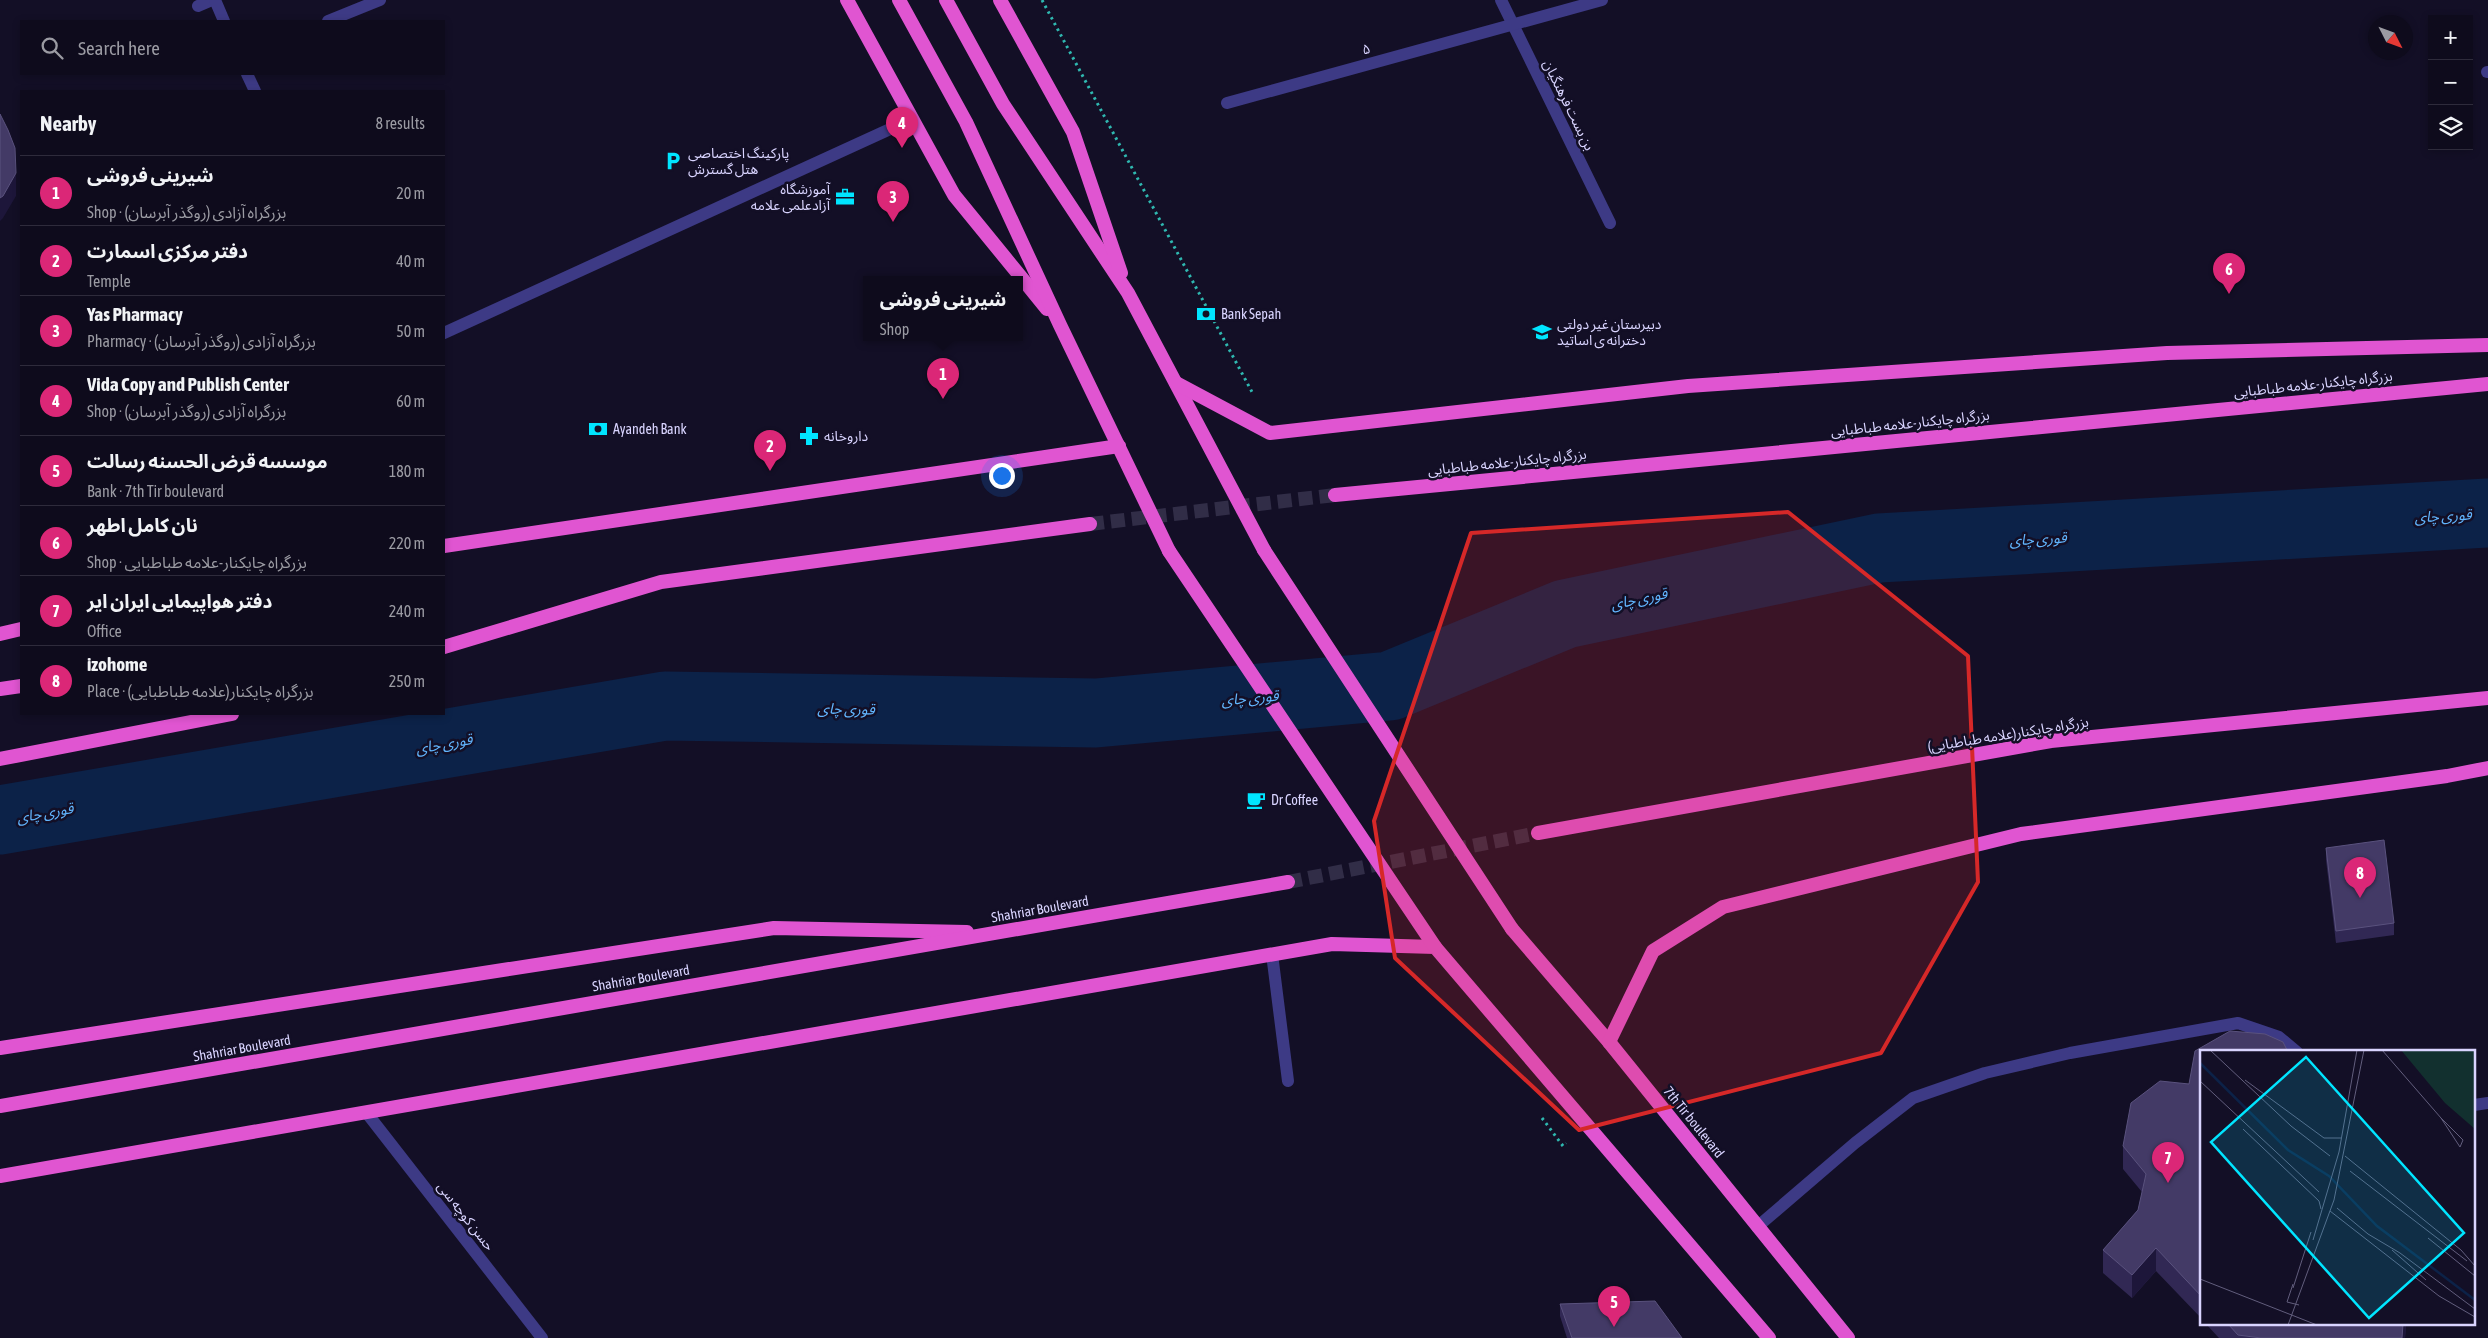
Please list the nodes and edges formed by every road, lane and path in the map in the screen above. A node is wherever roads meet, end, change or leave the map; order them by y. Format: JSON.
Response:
{"nodes":[{"id":1,"x":214,"y":0,"type":"edge"},
{"id":2,"x":380,"y":0,"type":"edge"},
{"id":3,"x":847,"y":0,"type":"edge"},
{"id":4,"x":899,"y":0,"type":"edge"},
{"id":5,"x":946,"y":0,"type":"edge"},
{"id":6,"x":1000,"y":0,"type":"edge"},
{"id":7,"x":1042,"y":0,"type":"edge"},
{"id":8,"x":1501,"y":0,"type":"edge"},
{"id":9,"x":1602,"y":0,"type":"edge"},
{"id":10,"x":198,"y":6,"type":"dead end"},
{"id":11,"x":224,"y":20,"type":"edge"},
{"id":12,"x":330,"y":20,"type":"edge"},
{"id":13,"x":1513,"y":24,"type":"junction"},
{"id":14,"x":247,"y":75,"type":"edge"},
{"id":15,"x":255,"y":90,"type":"edge"},
{"id":16,"x":1227,"y":102,"type":"dead end"},
{"id":17,"x":912,"y":118,"type":"junction"},
{"id":18,"x":1610,"y":222,"type":"dead end"},
{"id":19,"x":1020,"y":276,"type":"edge"},
{"id":20,"x":1023,"y":280,"type":"edge"},
{"id":21,"x":1128,"y":293,"type":"junction"},
{"id":22,"x":1060,"y":325,"type":"junction"},
{"id":23,"x":445,"y":333,"type":"edge"},
{"id":24,"x":2488,"y":346,"type":"edge"},
{"id":25,"x":1176,"y":383,"type":"junction"},
{"id":26,"x":2488,"y":384,"type":"edge"},
{"id":27,"x":1270,"y":433,"type":"junction"},
{"id":28,"x":1119,"y":446,"type":"junction"},
{"id":29,"x":1335,"y":495,"type":"tunnel mouth"},
{"id":30,"x":1090,"y":524,"type":"tunnel mouth"},
{"id":31,"x":445,"y":546,"type":"edge"},
{"id":32,"x":20,"y":629,"type":"edge"},
{"id":33,"x":0,"y":634,"type":"edge"},
{"id":34,"x":445,"y":647,"type":"edge"},
{"id":35,"x":20,"y":686,"type":"edge"},
{"id":36,"x":0,"y":689,"type":"edge"},
{"id":37,"x":2488,"y":698,"type":"edge"},
{"id":38,"x":227,"y":715,"type":"edge"},
{"id":39,"x":0,"y":759,"type":"edge"},
{"id":40,"x":2488,"y":768,"type":"edge"},
{"id":41,"x":1538,"y":833,"type":"tunnel mouth"},
{"id":42,"x":1288,"y":882,"type":"tunnel mouth"},
{"id":43,"x":999,"y":932,"type":"junction"},
{"id":44,"x":1435,"y":947,"type":"junction"},
{"id":45,"x":1272,"y":954,"type":"junction"},
{"id":46,"x":1610,"y":1042,"type":"junction"},
{"id":47,"x":0,"y":1048,"type":"edge"},
{"id":48,"x":2295,"y":1050,"type":"edge"},
{"id":49,"x":1288,"y":1081,"type":"dead end"},
{"id":50,"x":0,"y":1106,"type":"edge"},
{"id":51,"x":366,"y":1112,"type":"junction"},
{"id":52,"x":1542,"y":1117,"type":"dead end"},
{"id":53,"x":1563,"y":1146,"type":"dead end"},
{"id":54,"x":0,"y":1176,"type":"edge"},
{"id":55,"x":1757,"y":1227,"type":"junction"},
{"id":56,"x":542,"y":1338,"type":"edge"},
{"id":57,"x":1769,"y":1338,"type":"edge"},
{"id":58,"x":1848,"y":1338,"type":"edge"}],
"edges":[{"from":1,"to":10,"type":"street"},
{"from":1,"to":11,"type":"street"},
{"from":2,"to":12,"type":"street"},
{"from":3,"to":17,"type":"highway"},
{"from":4,"to":22,"type":"highway"},
{"from":5,"to":21,"type":"highway"},
{"from":6,"to":21,"type":"highway"},
{"from":7,"to":27,"type":"path"},
{"from":8,"to":13,"type":"street","name":"بن بست فرهنگیان"},
{"from":9,"to":13,"type":"street","name":"۵"},
{"from":13,"to":16,"type":"street","name":"۵"},
{"from":13,"to":18,"type":"street","name":"بن بست فرهنگیان"},
{"from":14,"to":15,"type":"street"},
{"from":17,"to":19,"type":"highway"},
{"from":17,"to":23,"type":"street"},
{"from":20,"to":22,"type":"highway"},
{"from":21,"to":25,"type":"highway","name":"7th Tir boulevard"},
{"from":22,"to":28,"type":"highway"},
{"from":24,"to":27,"type":"highway"},
{"from":25,"to":27,"type":"highway"},
{"from":25,"to":46,"type":"highway","name":"7th Tir boulevard","bridge":true},
{"from":26,"to":29,"type":"highway","name":"بزرگراه چایکنار-علامه طباطبایی"},
{"from":28,"to":31,"type":"highway"},
{"from":28,"to":44,"type":"highway","bridge":true},
{"from":30,"to":34,"type":"highway"},
{"from":32,"to":33,"type":"highway"},
{"from":35,"to":36,"type":"highway"},
{"from":37,"to":41,"type":"highway","name":"بزرگراه چایکنار(علامه طباطبایی)"},
{"from":38,"to":39,"type":"highway"},
{"from":40,"to":46,"type":"highway"},
{"from":42,"to":43,"type":"highway","name":"Shahriar Boulevard"},
{"from":43,"to":47,"type":"highway"},
{"from":43,"to":50,"type":"highway","name":"Shahriar Boulevard"},
{"from":44,"to":45,"type":"highway"},
{"from":44,"to":57,"type":"highway"},
{"from":45,"to":49,"type":"street"},
{"from":45,"to":51,"type":"highway"},
{"from":46,"to":55,"type":"highway","name":"7th Tir boulevard"},
{"from":48,"to":55,"type":"street"},
{"from":51,"to":54,"type":"highway"},
{"from":51,"to":56,"type":"street","name":"حسن کوچه سی"},
{"from":52,"to":53,"type":"path"},
{"from":55,"to":58,"type":"highway","name":"7th Tir boulevard"}]}
